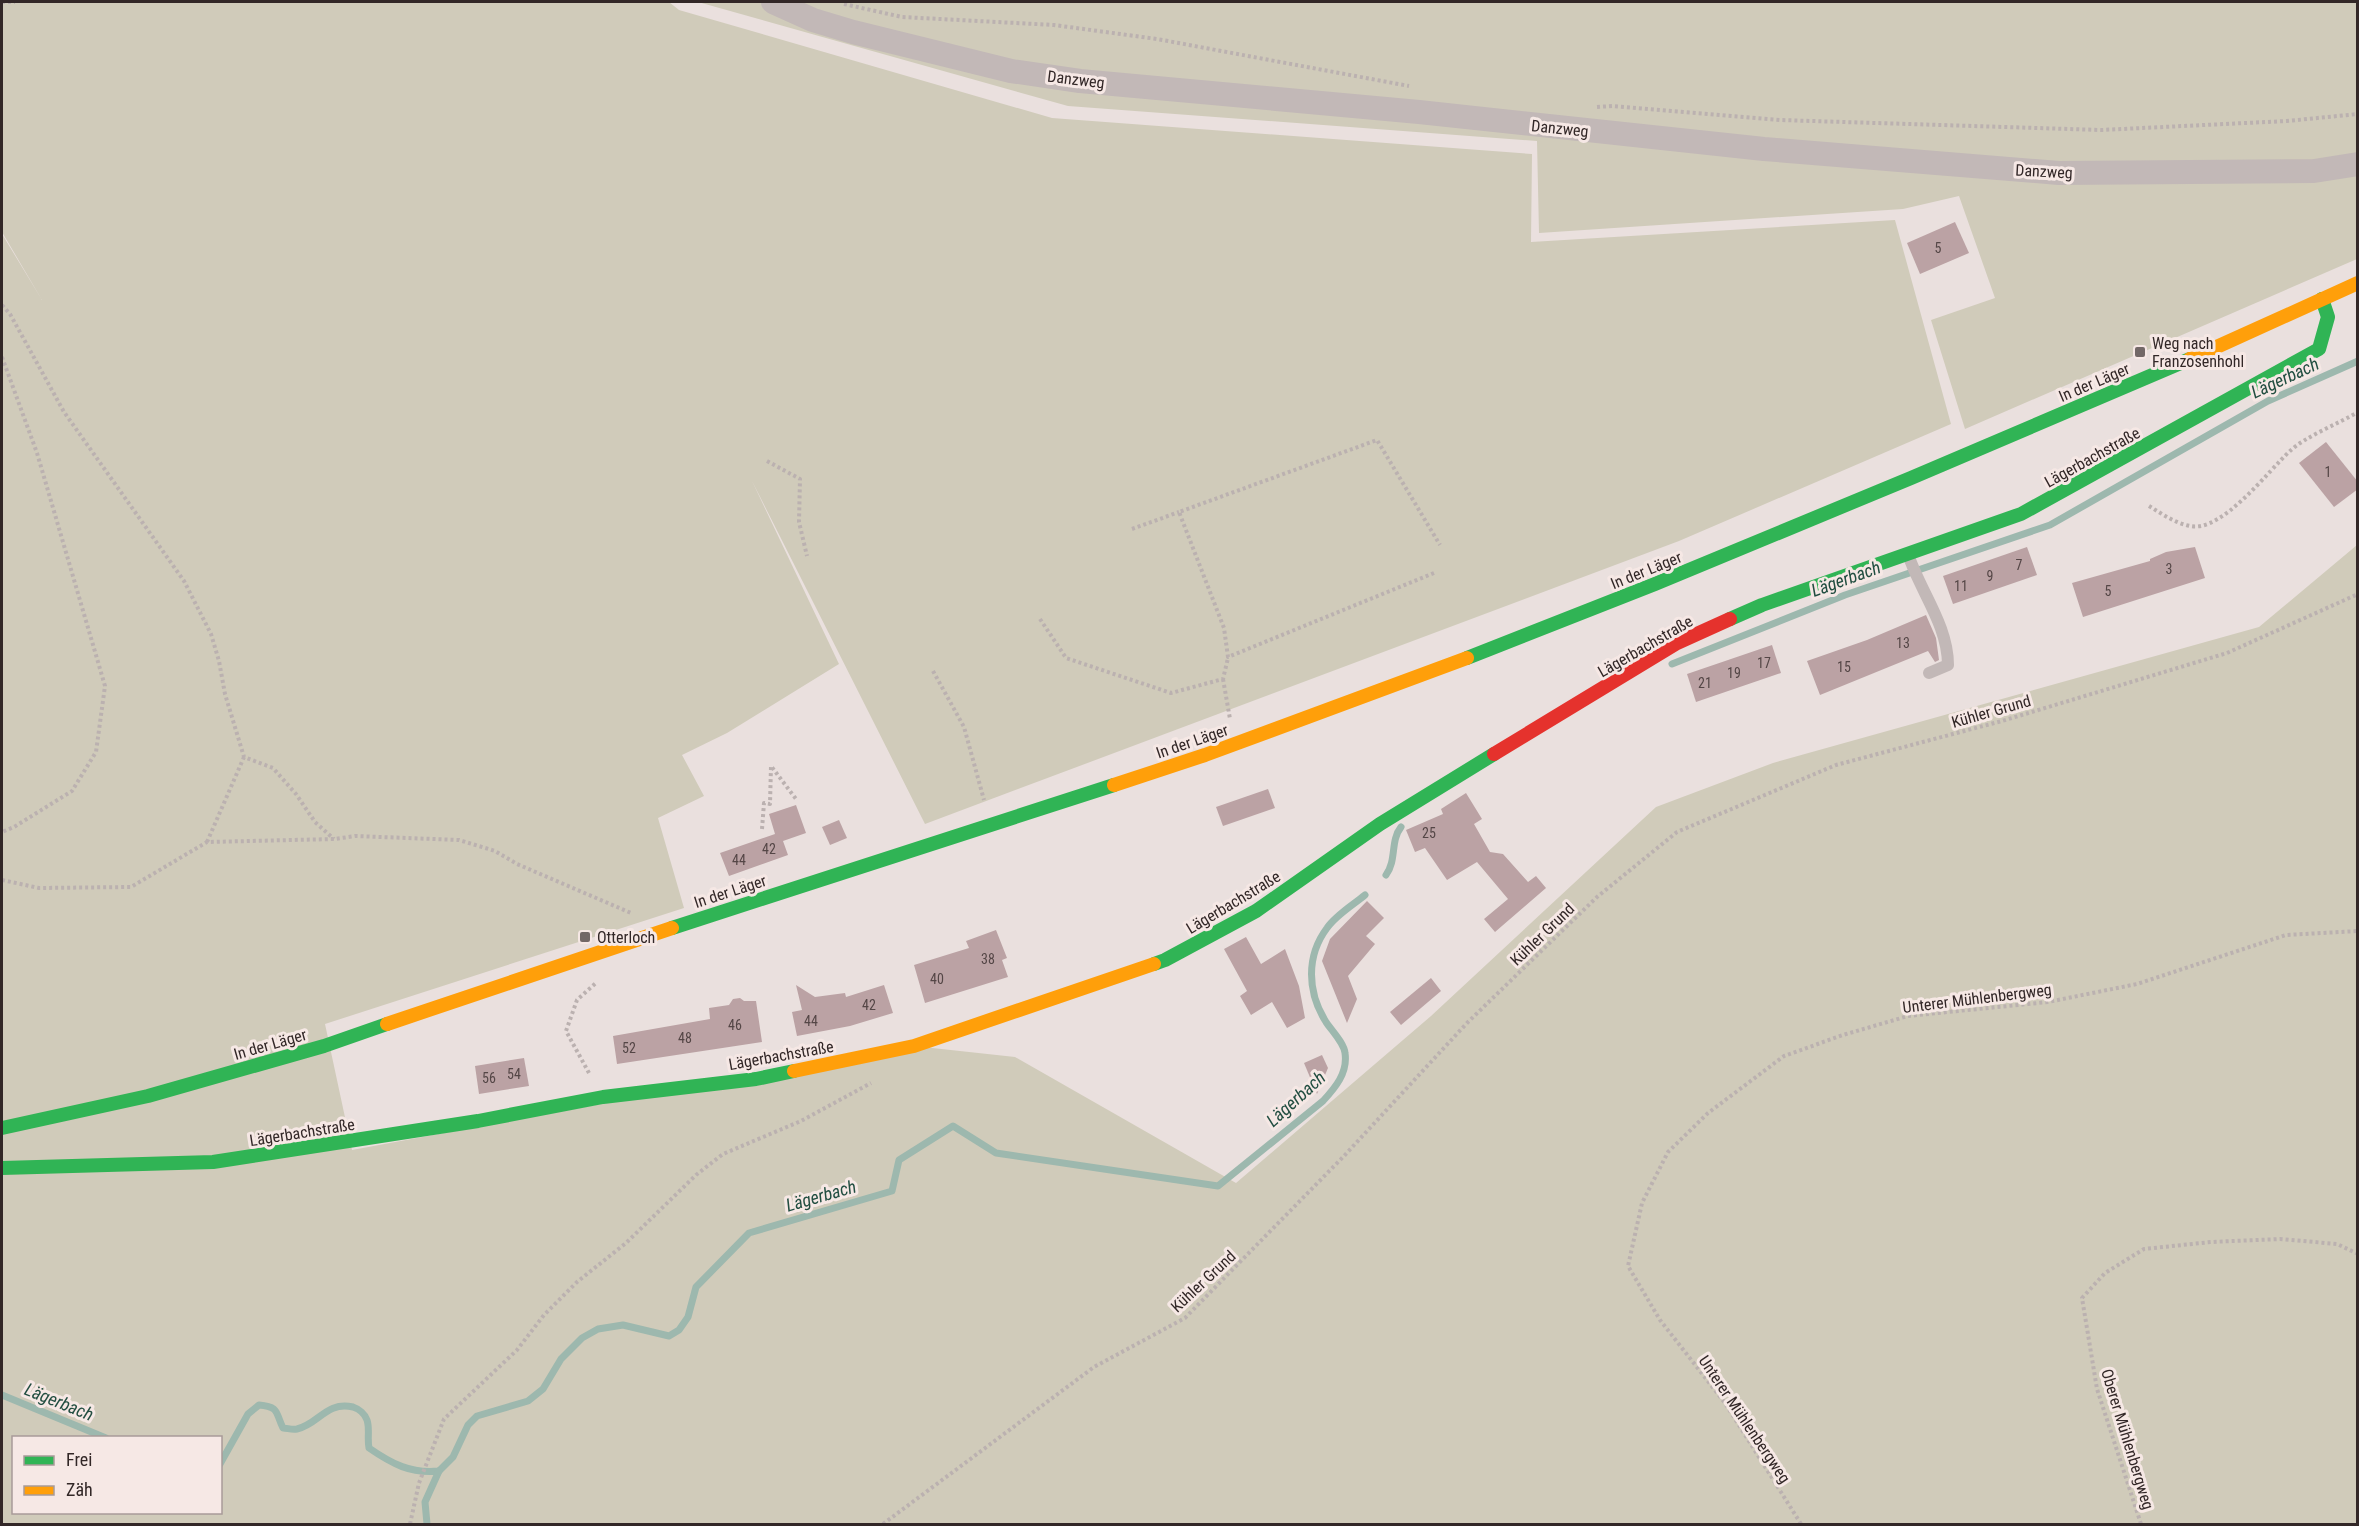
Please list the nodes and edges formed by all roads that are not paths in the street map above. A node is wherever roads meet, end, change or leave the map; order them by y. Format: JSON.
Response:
{"nodes":[{"id":1,"x":773,"y":2,"type":"edge"},
{"id":2,"x":2358,"y":164,"type":"edge"},
{"id":3,"x":2358,"y":284,"type":"edge"},
{"id":4,"x":2322,"y":299,"type":"junction"},
{"id":5,"x":1910,"y":559,"type":"junction"},
{"id":6,"x":1929,"y":673,"type":"dead end"},
{"id":7,"x":2,"y":1128,"type":"edge"},
{"id":8,"x":2,"y":1168,"type":"edge"}],
"edges":[{"from":1,"to":2,"type":"street","name":"Danzweg"},
{"from":3,"to":4,"type":"street","name":"In der Läger"},
{"from":4,"to":5,"type":"street","name":"Lägerbachstraße"},
{"from":4,"to":7,"type":"street","name":"In der Läger"},
{"from":5,"to":6,"type":"lane"},
{"from":5,"to":8,"type":"street","name":"Lägerbachstraße"}]}
